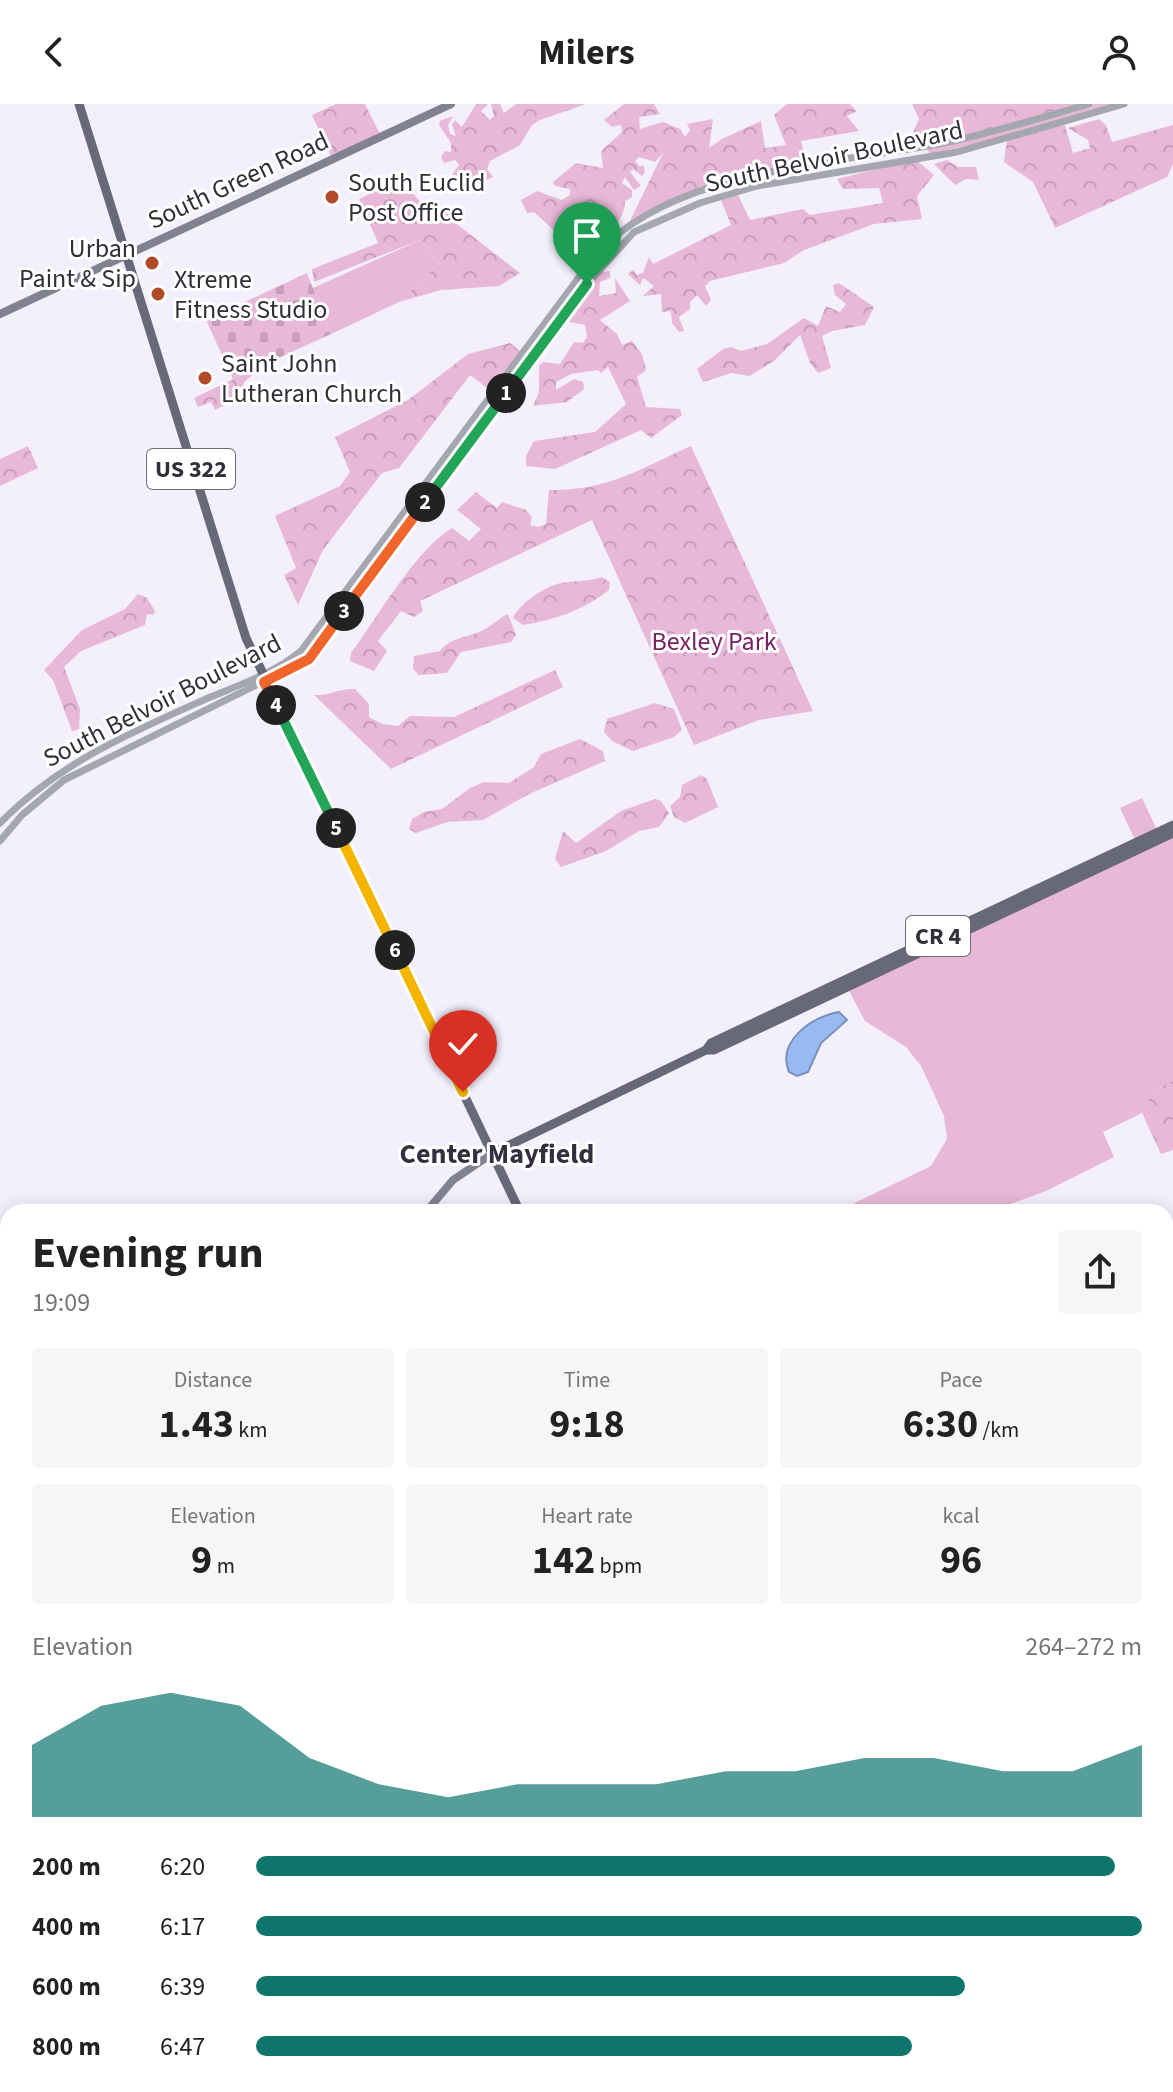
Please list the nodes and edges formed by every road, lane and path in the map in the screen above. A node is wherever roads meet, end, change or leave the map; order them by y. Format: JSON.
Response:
{"nodes":[{"id":1,"x":79,"y":104,"type":"edge"},
{"id":2,"x":451,"y":104,"type":"edge"},
{"id":3,"x":1089,"y":104,"type":"edge"},
{"id":4,"x":1124,"y":104,"type":"edge"},
{"id":5,"x":128,"y":253,"type":"junction"},
{"id":6,"x":0,"y":314,"type":"edge"},
{"id":7,"x":263,"y":678,"type":"junction"},
{"id":8,"x":0,"y":823,"type":"edge"},
{"id":9,"x":1173,"y":825,"type":"edge"},
{"id":10,"x":1173,"y":833,"type":"edge"},
{"id":11,"x":0,"y":841,"type":"edge"},
{"id":12,"x":706,"y":1050,"type":"junction"},
{"id":13,"x":493,"y":1153,"type":"junction"},
{"id":14,"x":433,"y":1204,"type":"edge"},
{"id":15,"x":516,"y":1204,"type":"edge"}],
"edges":[{"from":1,"to":5,"type":"main road","number":"US 322"},
{"from":2,"to":5,"type":"main road","name":"South Green Road"},
{"from":3,"to":7,"type":"street","name":"South Belvoir Boulevard"},
{"from":4,"to":7,"type":"street","name":"South Belvoir Boulevard"},
{"from":5,"to":6,"type":"main road","name":"South Green Road"},
{"from":5,"to":7,"type":"main road","number":"US 322"},
{"from":7,"to":8,"type":"street","name":"South Belvoir Boulevard"},
{"from":7,"to":11,"type":"street","name":"South Belvoir Boulevard"},
{"from":7,"to":13,"type":"main road","number":"US 322"},
{"from":9,"to":12,"type":"main road","number":"CR 4"},
{"from":10,"to":12,"type":"main road","number":"CR 4"},
{"from":12,"to":13,"type":"main road","number":"CR 4"},
{"from":13,"to":14,"type":"main road"},
{"from":13,"to":15,"type":"main road","number":"US 322"}]}
